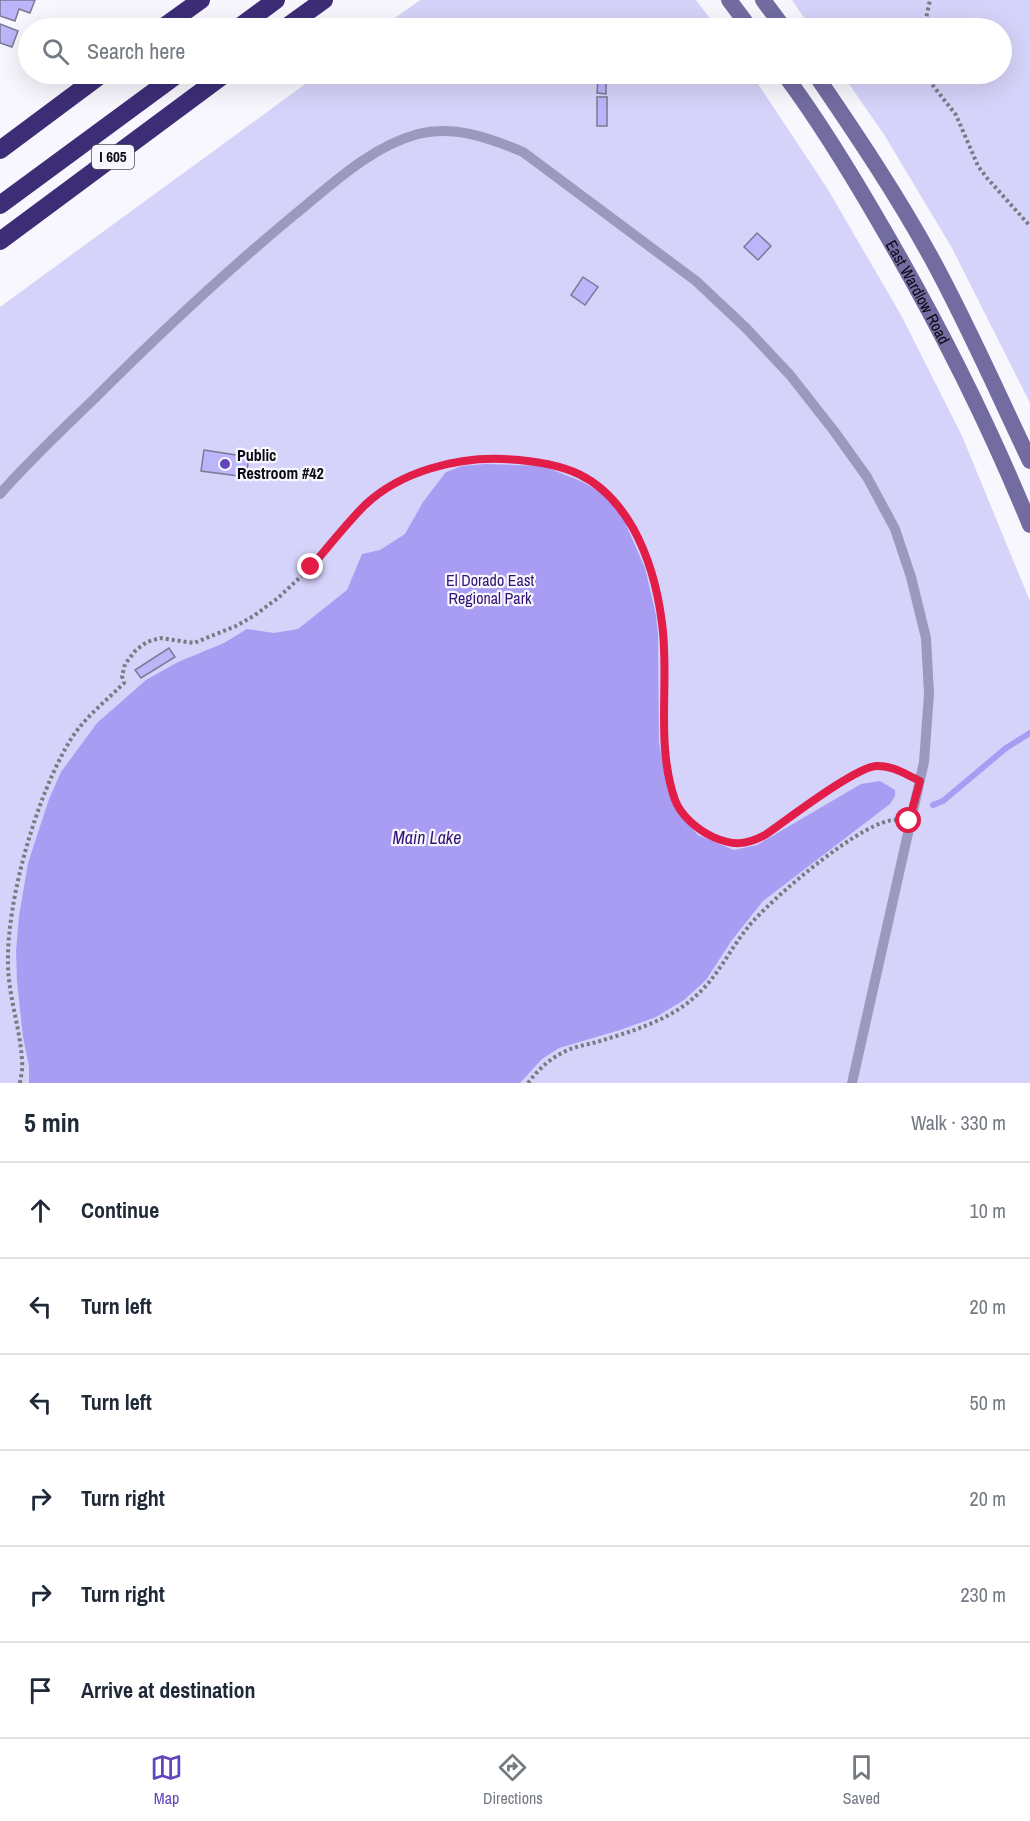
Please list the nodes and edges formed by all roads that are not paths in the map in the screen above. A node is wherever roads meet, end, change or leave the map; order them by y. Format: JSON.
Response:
{"nodes":[{"id":1,"x":201,"y":0,"type":"edge"},
{"id":2,"x":276,"y":0,"type":"edge"},
{"id":3,"x":324,"y":0,"type":"edge"},
{"id":4,"x":729,"y":0,"type":"edge"},
{"id":5,"x":763,"y":0,"type":"edge"},
{"id":6,"x":176,"y":18,"type":"edge"},
{"id":7,"x":252,"y":18,"type":"edge"},
{"id":8,"x":299,"y":18,"type":"edge"},
{"id":9,"x":742,"y":18,"type":"edge"},
{"id":10,"x":776,"y":18,"type":"edge"},
{"id":11,"x":89,"y":84,"type":"edge"},
{"id":12,"x":164,"y":84,"type":"edge"},
{"id":13,"x":212,"y":84,"type":"edge"},
{"id":14,"x":791,"y":84,"type":"edge"},
{"id":15,"x":822,"y":84,"type":"edge"},
{"id":16,"x":0,"y":150,"type":"edge"},
{"id":17,"x":0,"y":205,"type":"edge"},
{"id":18,"x":0,"y":241,"type":"edge"},
{"id":19,"x":1030,"y":461,"type":"edge"},
{"id":20,"x":0,"y":494,"type":"edge"},
{"id":21,"x":1030,"y":525,"type":"edge"},
{"id":22,"x":852,"y":1083,"type":"edge"}],
"edges":[{"from":1,"to":6,"type":"highway"},
{"from":2,"to":7,"type":"highway"},
{"from":3,"to":8,"type":"highway"},
{"from":4,"to":9,"type":"main road"},
{"from":5,"to":10,"type":"main road"},
{"from":11,"to":16,"type":"highway"},
{"from":12,"to":17,"type":"highway","number":"I 605"},
{"from":13,"to":18,"type":"highway","number":"I 605"},
{"from":14,"to":21,"type":"main road","name":"East Wardlow Road"},
{"from":15,"to":19,"type":"main road","name":"East Wardlow Road"},
{"from":20,"to":22,"type":"lane"}]}
